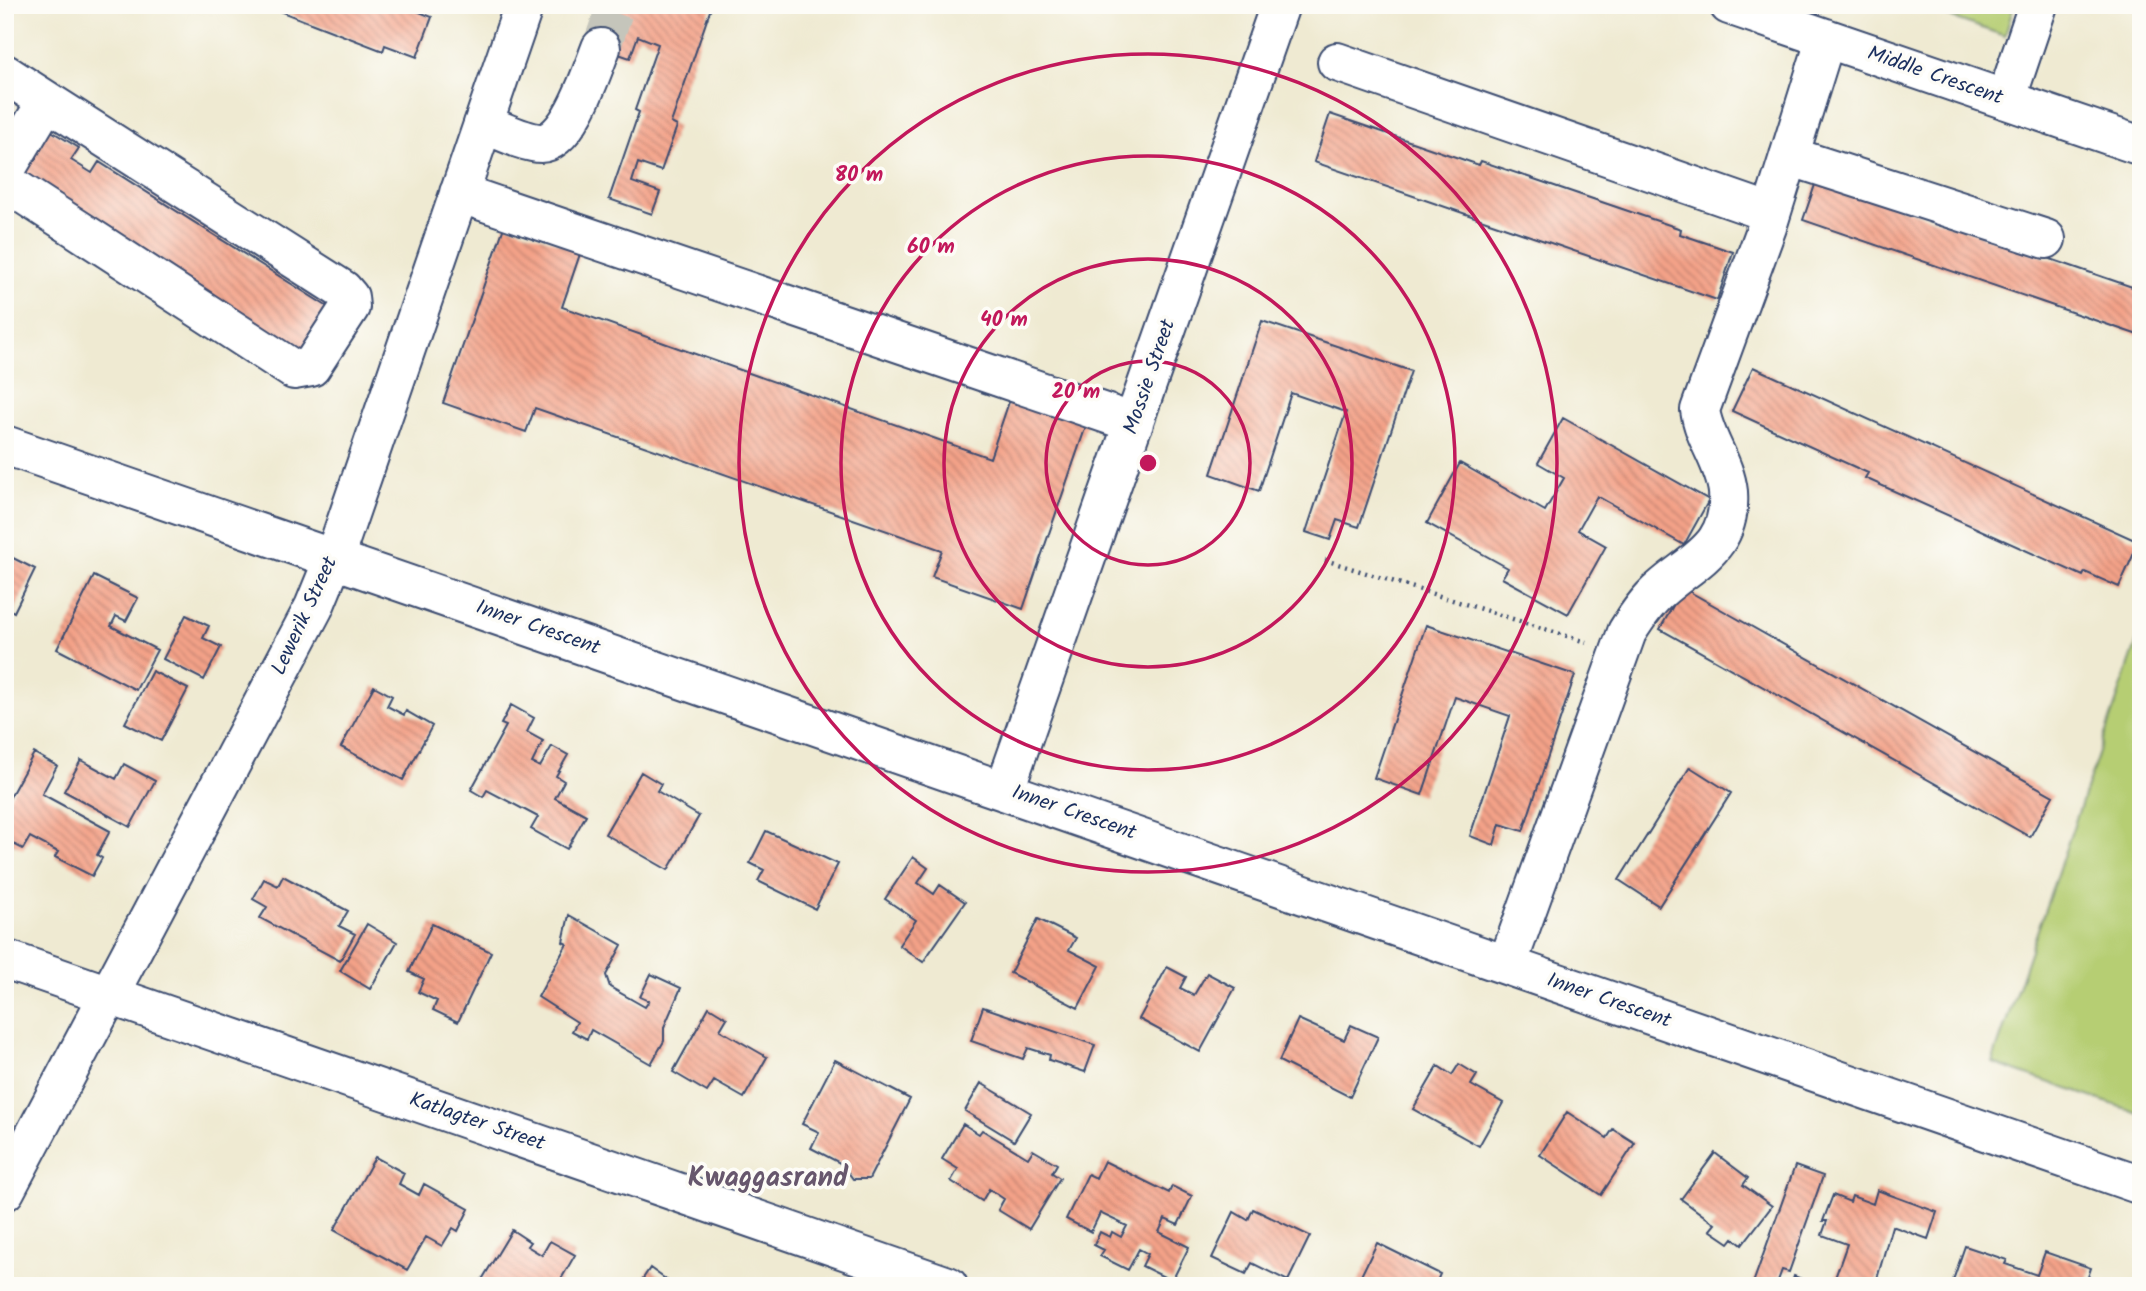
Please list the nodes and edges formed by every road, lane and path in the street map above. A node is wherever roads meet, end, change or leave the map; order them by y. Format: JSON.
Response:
{"nodes":[{"id":1,"x":524,"y":5,"type":"edge"},
{"id":2,"x":1280,"y":5,"type":"edge"},
{"id":3,"x":1729,"y":5,"type":"edge"},
{"id":4,"x":2038,"y":5,"type":"edge"},
{"id":5,"x":1826,"y":38,"type":"junction"},
{"id":6,"x":601,"y":48,"type":"tunnel mouth"},
{"id":7,"x":1337,"y":62,"type":"dead end"},
{"id":8,"x":5,"y":74,"type":"edge"},
{"id":9,"x":2006,"y":100,"type":"junction"},
{"id":10,"x":47,"y":101,"type":"junction"},
{"id":11,"x":483,"y":124,"type":"junction"},
{"id":12,"x":2141,"y":146,"type":"edge"},
{"id":13,"x":1789,"y":156,"type":"junction"},
{"id":14,"x":5,"y":171,"type":"edge"},
{"id":15,"x":5,"y":182,"type":"edge"},
{"id":16,"x":458,"y":193,"type":"junction"},
{"id":17,"x":1771,"y":213,"type":"junction"},
{"id":18,"x":2046,"y":239,"type":"dead end"},
{"id":19,"x":1134,"y":423,"type":"junction"},
{"id":20,"x":5,"y":445,"type":"edge"},
{"id":21,"x":334,"y":558,"type":"junction"},
{"id":22,"x":1325,"y":560,"type":"dead end"},
{"id":23,"x":1617,"y":651,"type":"junction"},
{"id":24,"x":1005,"y":789,"type":"junction"},
{"id":25,"x":5,"y":960,"type":"edge"},
{"id":26,"x":1507,"y":965,"type":"junction"},
{"id":27,"x":109,"y":996,"type":"junction"},
{"id":28,"x":2141,"y":1185,"type":"edge"},
{"id":29,"x":5,"y":1192,"type":"edge"},
{"id":30,"x":948,"y":1286,"type":"edge"}],
"edges":[{"from":1,"to":11,"type":"street","name":"Lewerik Street"},
{"from":2,"to":19,"type":"street","name":"Mossie Street"},
{"from":3,"to":5,"type":"street","name":"Middle Crescent"},
{"from":4,"to":9,"type":"street"},
{"from":5,"to":9,"type":"street","name":"Middle Crescent"},
{"from":5,"to":13,"type":"street"},
{"from":6,"to":11,"type":"street"},
{"from":7,"to":17,"type":"street"},
{"from":8,"to":10,"type":"street"},
{"from":9,"to":12,"type":"street","name":"Middle Crescent"},
{"from":10,"to":14,"type":"street"},
{"from":10,"to":15,"type":"street"},
{"from":11,"to":16,"type":"street","name":"Lewerik Street"},
{"from":13,"to":17,"type":"street"},
{"from":13,"to":18,"type":"street"},
{"from":16,"to":19,"type":"street"},
{"from":16,"to":21,"type":"street","name":"Lewerik Street"},
{"from":17,"to":23,"type":"street"},
{"from":19,"to":24,"type":"street","name":"Mossie Street"},
{"from":20,"to":21,"type":"street","name":"Inner Crescent"},
{"from":21,"to":24,"type":"street","name":"Inner Crescent"},
{"from":21,"to":27,"type":"street","name":"Lewerik Street"},
{"from":22,"to":23,"type":"path"},
{"from":23,"to":26,"type":"street"},
{"from":24,"to":26,"type":"street","name":"Inner Crescent"},
{"from":25,"to":27,"type":"street","name":"Katlagter Street"},
{"from":26,"to":28,"type":"street","name":"Inner Crescent"},
{"from":27,"to":29,"type":"street","name":"Lewerik Street"},
{"from":27,"to":30,"type":"street","name":"Katlagter Street"}]}
